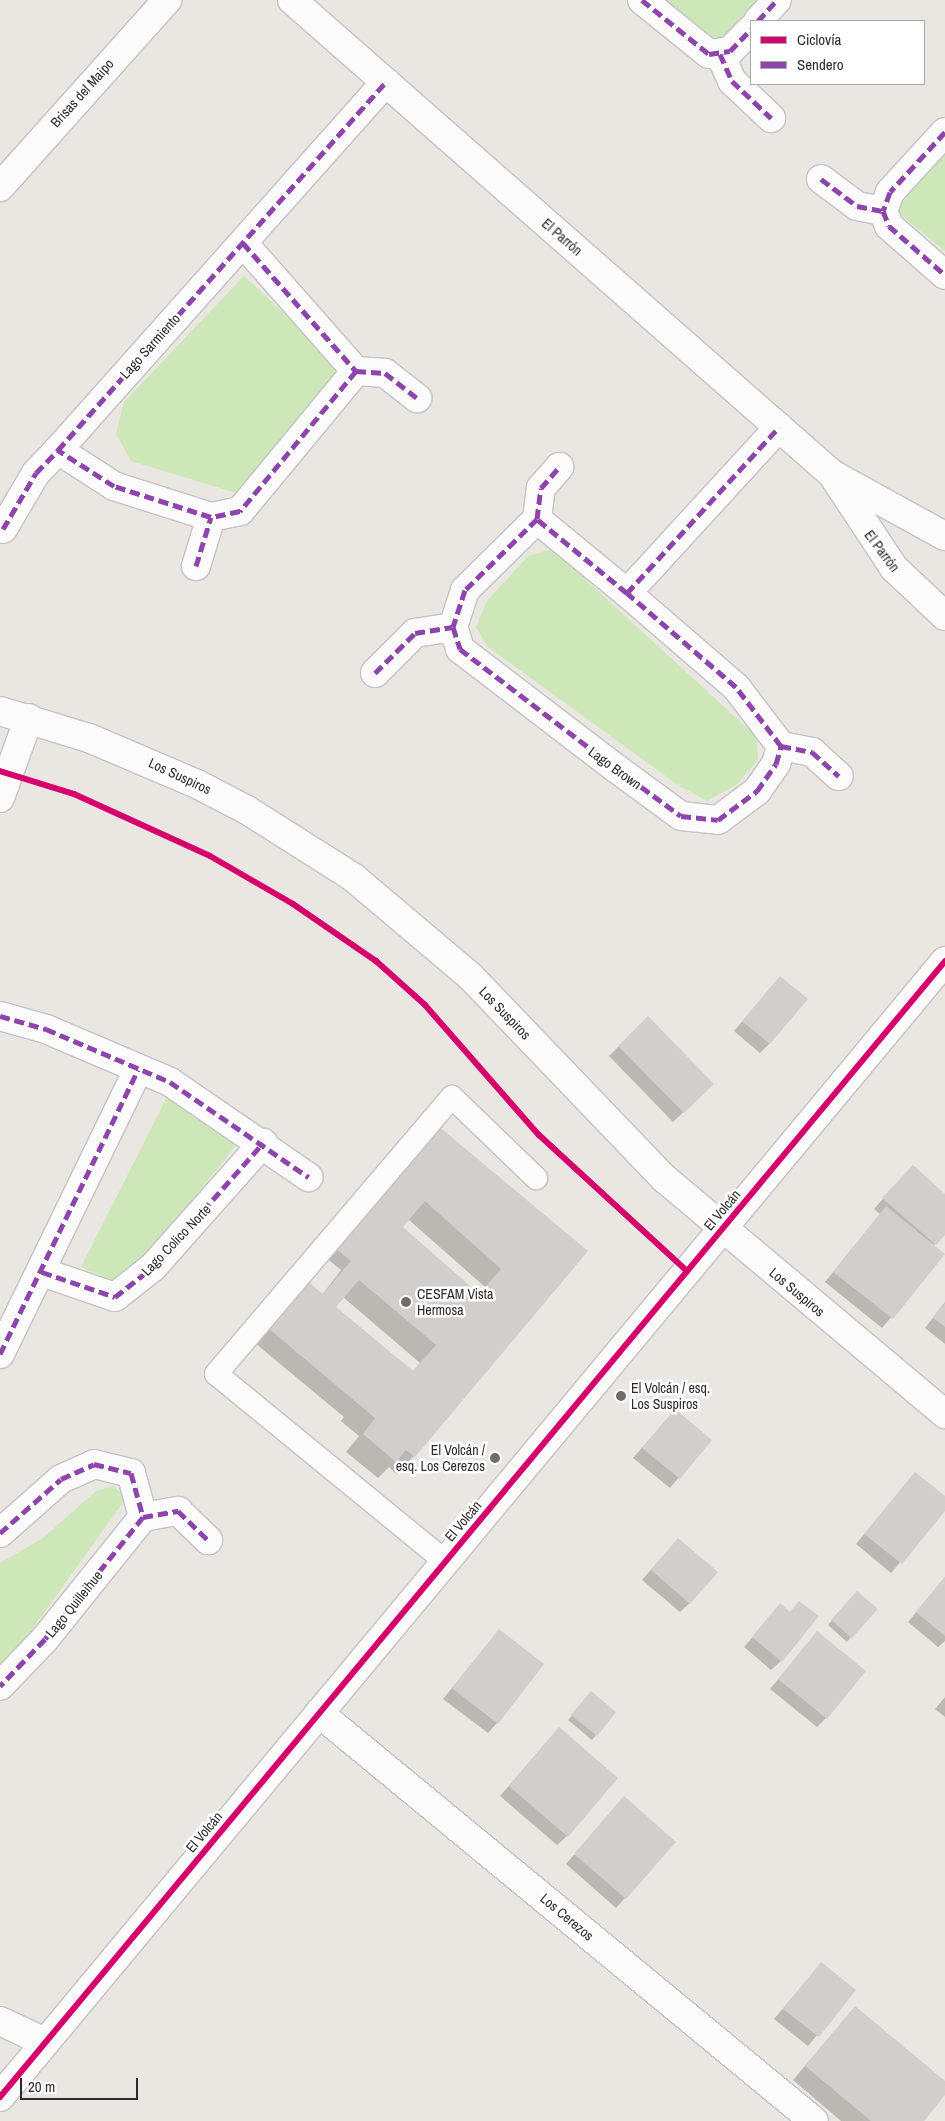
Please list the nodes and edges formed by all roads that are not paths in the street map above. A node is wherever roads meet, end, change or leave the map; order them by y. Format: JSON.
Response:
{"nodes":[{"id":1,"x":167,"y":0,"type":"edge"},
{"id":2,"x":292,"y":0,"type":"edge"},
{"id":3,"x":642,"y":0,"type":"edge"},
{"id":4,"x":777,"y":0,"type":"edge"},
{"id":5,"x":759,"y":20,"type":"edge"},
{"id":6,"x":750,"y":30,"type":"edge"},
{"id":7,"x":720,"y":54,"type":"junction"},
{"id":8,"x":386,"y":82,"type":"junction"},
{"id":9,"x":771,"y":118,"type":"dead end"},
{"id":10,"x":945,"y":132,"type":"edge"},
{"id":11,"x":822,"y":179,"type":"dead end"},
{"id":12,"x":0,"y":187,"type":"edge"},
{"id":13,"x":883,"y":211,"type":"junction"},
{"id":14,"x":242,"y":243,"type":"junction"},
{"id":15,"x":945,"y":275,"type":"edge"},
{"id":16,"x":356,"y":371,"type":"junction"},
{"id":17,"x":417,"y":398,"type":"dead end"},
{"id":18,"x":779,"y":427,"type":"junction"},
{"id":19,"x":58,"y":450,"type":"junction"},
{"id":20,"x":559,"y":466,"type":"dead end"},
{"id":21,"x":832,"y":474,"type":"junction"},
{"id":22,"x":211,"y":517,"type":"junction"},
{"id":23,"x":537,"y":519,"type":"junction"},
{"id":24,"x":3,"y":529,"type":"dead end"},
{"id":25,"x":945,"y":536,"type":"edge"},
{"id":26,"x":196,"y":566,"type":"dead end"},
{"id":27,"x":627,"y":593,"type":"junction"},
{"id":28,"x":945,"y":616,"type":"edge"},
{"id":29,"x":453,"y":627,"type":"junction"},
{"id":30,"x":375,"y":673,"type":"dead end"},
{"id":31,"x":0,"y":711,"type":"edge"},
{"id":32,"x":29,"y":718,"type":"junction"},
{"id":33,"x":781,"y":746,"type":"junction"},
{"id":34,"x":839,"y":776,"type":"dead end"},
{"id":35,"x":0,"y":798,"type":"edge"},
{"id":36,"x":945,"y":961,"type":"edge"},
{"id":37,"x":0,"y":1016,"type":"edge"},
{"id":38,"x":138,"y":1070,"type":"junction"},
{"id":39,"x":263,"y":1143,"type":"junction"},
{"id":40,"x":308,"y":1177,"type":"dead end"},
{"id":41,"x":536,"y":1178,"type":"dead end"},
{"id":42,"x":721,"y":1230,"type":"junction"},
{"id":43,"x":42,"y":1272,"type":"junction"},
{"id":44,"x":0,"y":1354,"type":"edge"},
{"id":45,"x":945,"y":1414,"type":"edge"},
{"id":46,"x":143,"y":1517,"type":"junction"},
{"id":47,"x":0,"y":1533,"type":"edge"},
{"id":48,"x":208,"y":1540,"type":"dead end"},
{"id":49,"x":446,"y":1562,"type":"junction"},
{"id":50,"x":0,"y":1686,"type":"edge"},
{"id":51,"x":319,"y":1713,"type":"junction"},
{"id":52,"x":0,"y":2021,"type":"edge"},
{"id":53,"x":45,"y":2042,"type":"junction"},
{"id":54,"x":0,"y":2097,"type":"edge"},
{"id":55,"x":814,"y":2121,"type":"edge"}],
"edges":[{"from":1,"to":12,"type":"street","name":"Brisas del Maipo"},
{"from":2,"to":8,"type":"street","name":"El Parrón"},
{"from":3,"to":7,"type":"street"},
{"from":4,"to":5,"type":"street"},
{"from":6,"to":7,"type":"street"},
{"from":7,"to":9,"type":"street"},
{"from":8,"to":14,"type":"street","name":"Lago Sarmiento"},
{"from":8,"to":18,"type":"street","name":"El Parrón"},
{"from":10,"to":13,"type":"street"},
{"from":11,"to":13,"type":"street"},
{"from":13,"to":15,"type":"street"},
{"from":14,"to":16,"type":"street"},
{"from":14,"to":19,"type":"street","name":"Lago Sarmiento"},
{"from":16,"to":17,"type":"street"},
{"from":16,"to":22,"type":"street"},
{"from":18,"to":21,"type":"street","name":"El Parrón"},
{"from":18,"to":27,"type":"street"},
{"from":19,"to":22,"type":"street"},
{"from":19,"to":24,"type":"street","name":"Lago Sarmiento"},
{"from":20,"to":23,"type":"street"},
{"from":21,"to":25,"type":"street","name":"El Parrón"},
{"from":21,"to":28,"type":"street","name":"El Parrón"},
{"from":22,"to":26,"type":"street"},
{"from":23,"to":27,"type":"street"},
{"from":23,"to":29,"type":"street"},
{"from":27,"to":33,"type":"street"},
{"from":29,"to":30,"type":"street"},
{"from":29,"to":33,"type":"street","name":"Lago Brown"},
{"from":31,"to":32,"type":"street","name":"Los Suspiros"},
{"from":32,"to":35,"type":"street"},
{"from":32,"to":42,"type":"street","name":"Los Suspiros"},
{"from":33,"to":34,"type":"street"},
{"from":36,"to":42,"type":"street","name":"El Volcán"},
{"from":37,"to":38,"type":"street"},
{"from":38,"to":39,"type":"street"},
{"from":38,"to":43,"type":"street"},
{"from":39,"to":40,"type":"street"},
{"from":39,"to":43,"type":"street","name":"Lago Colico Norte"},
{"from":41,"to":49,"type":"lane"},
{"from":42,"to":45,"type":"street","name":"Los Suspiros"},
{"from":42,"to":49,"type":"street","name":"El Volcán"},
{"from":43,"to":44,"type":"street"},
{"from":46,"to":47,"type":"street"},
{"from":46,"to":48,"type":"street"},
{"from":46,"to":50,"type":"street","name":"Lago Quilleihue"},
{"from":49,"to":51,"type":"street","name":"El Volcán"},
{"from":51,"to":53,"type":"street","name":"El Volcán"},
{"from":51,"to":55,"type":"street","name":"Los Cerezos"},
{"from":52,"to":53,"type":"street"},
{"from":53,"to":54,"type":"street","name":"El Volcán"}]}
